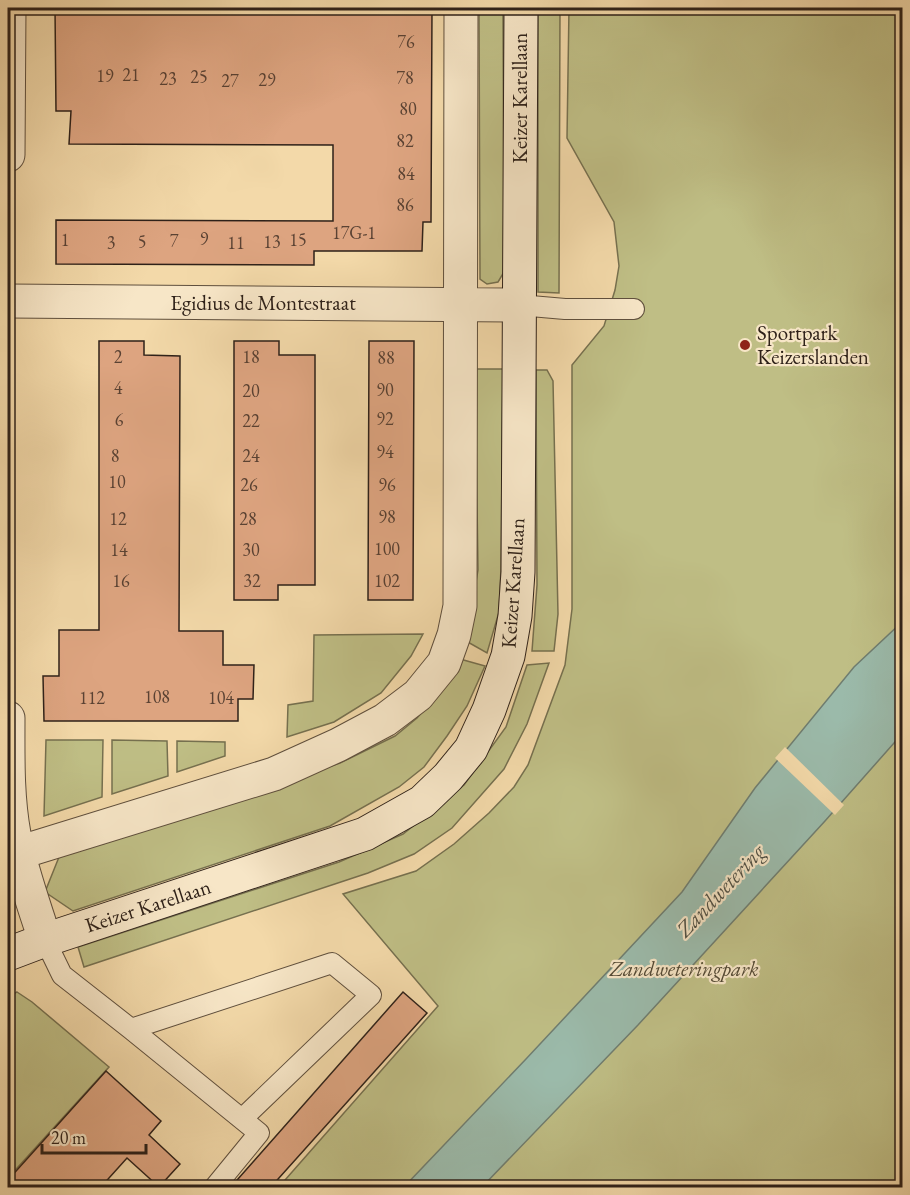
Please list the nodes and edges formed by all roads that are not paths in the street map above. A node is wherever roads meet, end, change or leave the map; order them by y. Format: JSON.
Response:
{"nodes":[{"id":1,"x":9,"y":8,"type":"edge"},
{"id":2,"x":461,"y":8,"type":"edge"},
{"id":3,"x":521,"y":8,"type":"edge"},
{"id":4,"x":8,"y":155,"type":"edge"},
{"id":5,"x":8,"y":301,"type":"edge"},
{"id":6,"x":461,"y":304,"type":"junction"},
{"id":7,"x":519,"y":305,"type":"junction"},
{"id":8,"x":634,"y":309,"type":"dead end"},
{"id":9,"x":8,"y":718,"type":"edge"},
{"id":10,"x":18,"y":853,"type":"junction"},
{"id":11,"x":45,"y":940,"type":"junction"},
{"id":12,"x":8,"y":954,"type":"edge"},
{"id":13,"x":131,"y":1029,"type":"junction"},
{"id":14,"x":242,"y":1119,"type":"junction"},
{"id":15,"x":214,"y":1188,"type":"edge"}],
"edges":[{"from":1,"to":4,"type":"street"},
{"from":2,"to":6,"type":"street"},
{"from":3,"to":7,"type":"street","name":"Keizer Karellaan"},
{"from":5,"to":6,"type":"street","name":"Egidius de Montestraat"},
{"from":6,"to":7,"type":"street","name":"Egidius de Montestraat"},
{"from":6,"to":10,"type":"street"},
{"from":7,"to":8,"type":"lane"},
{"from":7,"to":11,"type":"street","name":"Keizer Karellaan"},
{"from":9,"to":10,"type":"street"},
{"from":10,"to":11,"type":"street"},
{"from":11,"to":12,"type":"street","name":"Keizer Karellaan"},
{"from":11,"to":13,"type":"lane"},
{"from":13,"to":14,"type":"lane"},
{"from":13,"to":14,"type":"lane"},
{"from":14,"to":15,"type":"lane"}]}
